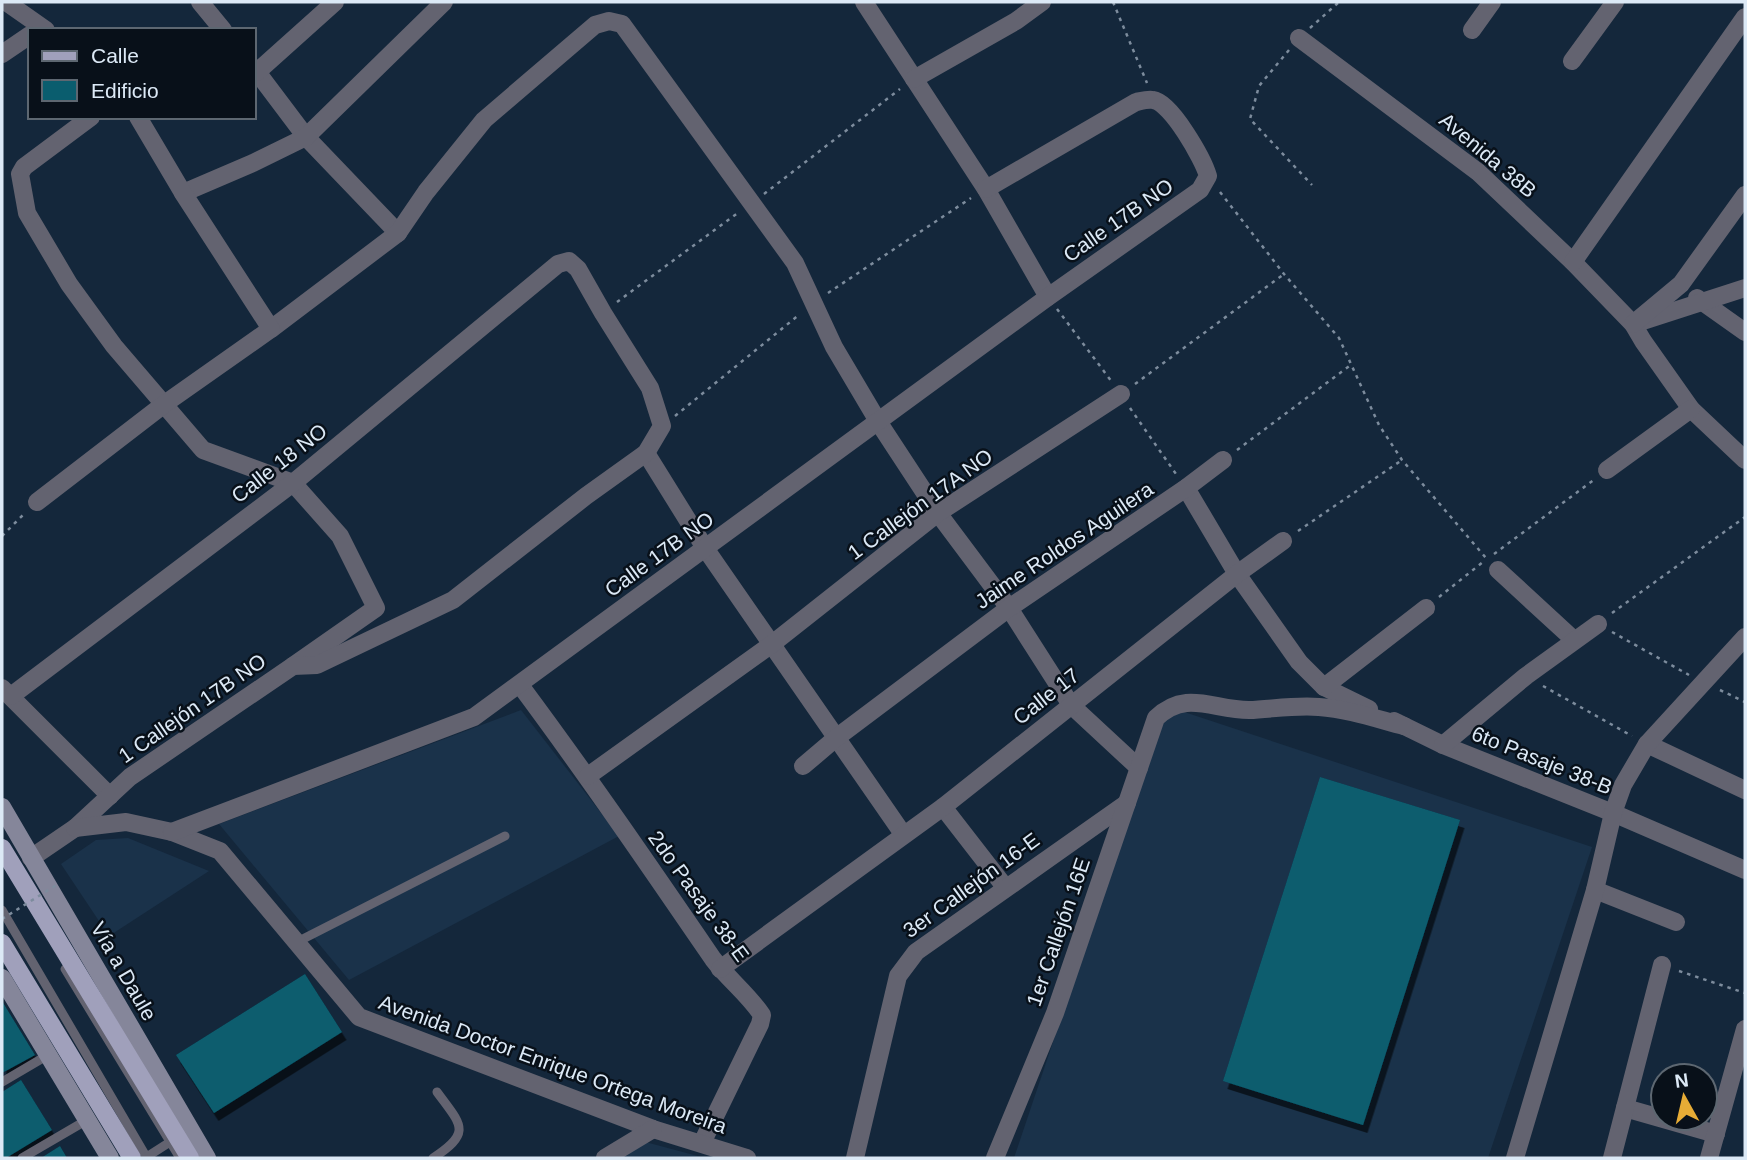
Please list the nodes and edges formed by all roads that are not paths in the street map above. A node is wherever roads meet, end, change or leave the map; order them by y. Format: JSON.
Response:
{"nodes":[{"id":1,"x":6,"y":2,"type":"edge"},
{"id":2,"x":200,"y":2,"type":"edge"},
{"id":3,"x":335,"y":2,"type":"edge"},
{"id":4,"x":444,"y":2,"type":"edge"},
{"id":5,"x":864,"y":2,"type":"edge"},
{"id":6,"x":1042,"y":2,"type":"edge"},
{"id":7,"x":1492,"y":2,"type":"edge"},
{"id":8,"x":1615,"y":2,"type":"edge"},
{"id":9,"x":1745,"y":17,"type":"edge"},
{"id":10,"x":36,"y":28,"type":"edge"},
{"id":11,"x":221,"y":28,"type":"edge"},
{"id":12,"x":1472,"y":30,"type":"dead end"},
{"id":13,"x":28,"y":38,"type":"edge"},
{"id":14,"x":1299,"y":38,"type":"road end"},
{"id":15,"x":2,"y":54,"type":"edge"},
{"id":16,"x":1572,"y":61,"type":"dead end"},
{"id":17,"x":256,"y":69,"type":"edge"},
{"id":18,"x":256,"y":71,"type":"edge"},
{"id":19,"x":914,"y":79,"type":"junction"},
{"id":20,"x":89,"y":119,"type":"edge"},
{"id":21,"x":139,"y":119,"type":"edge"},
{"id":22,"x":306,"y":137,"type":"junction"},
{"id":23,"x":986,"y":189,"type":"junction"},
{"id":24,"x":183,"y":193,"type":"junction"},
{"id":25,"x":1745,"y":195,"type":"edge"},
{"id":26,"x":398,"y":233,"type":"junction"},
{"id":27,"x":569,"y":261,"type":"joint"},
{"id":28,"x":1573,"y":262,"type":"junction"},
{"id":29,"x":1681,"y":284,"type":"junction"},
{"id":30,"x":1745,"y":288,"type":"edge"},
{"id":31,"x":1048,"y":298,"type":"junction"},
{"id":32,"x":1702,"y":302,"type":"junction"},
{"id":33,"x":1633,"y":324,"type":"junction"},
{"id":34,"x":271,"y":329,"type":"junction"},
{"id":35,"x":1745,"y":332,"type":"edge"},
{"id":36,"x":1121,"y":394,"type":"road end"},
{"id":37,"x":163,"y":405,"type":"junction"},
{"id":38,"x":1691,"y":409,"type":"junction"},
{"id":39,"x":879,"y":423,"type":"junction"},
{"id":40,"x":646,"y":453,"type":"junction"},
{"id":41,"x":1223,"y":460,"type":"road end"},
{"id":42,"x":1745,"y":460,"type":"edge"},
{"id":43,"x":1606,"y":470,"type":"road end"},
{"id":44,"x":293,"y":483,"type":"junction"},
{"id":45,"x":1186,"y":488,"type":"junction"},
{"id":46,"x":37,"y":502,"type":"road end"},
{"id":47,"x":939,"y":513,"type":"junction"},
{"id":48,"x":1283,"y":541,"type":"road end"},
{"id":49,"x":705,"y":548,"type":"junction"},
{"id":50,"x":1492,"y":565,"type":"road end"},
{"id":51,"x":1237,"y":574,"type":"junction"},
{"id":52,"x":1009,"y":608,"type":"junction"},
{"id":53,"x":1426,"y":608,"type":"road end"},
{"id":54,"x":1598,"y":624,"type":"road end"},
{"id":55,"x":1745,"y":637,"type":"edge"},
{"id":56,"x":1573,"y":639,"type":"junction"},
{"id":57,"x":772,"y":644,"type":"junction"},
{"id":58,"x":293,"y":666,"type":"junction"},
{"id":59,"x":520,"y":685,"type":"junction"},
{"id":60,"x":1324,"y":687,"type":"junction"},
{"id":61,"x":7,"y":692,"type":"edge"},
{"id":62,"x":1071,"y":705,"type":"junction"},
{"id":63,"x":1404,"y":726,"type":"junction"},
{"id":64,"x":836,"y":738,"type":"junction"},
{"id":65,"x":1647,"y":744,"type":"junction"},
{"id":66,"x":1443,"y":745,"type":"junction"},
{"id":67,"x":803,"y":766,"type":"dead end"},
{"id":68,"x":1139,"y":768,"type":"junction"},
{"id":69,"x":588,"y":776,"type":"junction"},
{"id":70,"x":1745,"y":790,"type":"edge"},
{"id":71,"x":110,"y":796,"type":"junction"},
{"id":72,"x":1127,"y":803,"type":"junction"},
{"id":73,"x":2,"y":807,"type":"edge"},
{"id":74,"x":943,"y":807,"type":"junction"},
{"id":75,"x":1613,"y":813,"type":"junction"},
{"id":76,"x":75,"y":828,"type":"junction"},
{"id":77,"x":172,"y":832,"type":"junction"},
{"id":78,"x":903,"y":834,"type":"junction"},
{"id":79,"x":505,"y":836,"type":"dead end"},
{"id":80,"x":2,"y":848,"type":"edge"},
{"id":81,"x":31,"y":858,"type":"junction"},
{"id":82,"x":2,"y":863,"type":"edge"},
{"id":83,"x":1745,"y":870,"type":"edge"},
{"id":84,"x":1005,"y":887,"type":"junction"},
{"id":85,"x":1595,"y":890,"type":"junction"},
{"id":86,"x":2,"y":910,"type":"edge"},
{"id":87,"x":1676,"y":922,"type":"dead end"},
{"id":88,"x":2,"y":943,"type":"edge"},
{"id":89,"x":297,"y":943,"type":"junction"},
{"id":90,"x":1662,"y":965,"type":"road end"},
{"id":91,"x":720,"y":969,"type":"junction"},
{"id":92,"x":2,"y":978,"type":"edge"},
{"id":93,"x":1745,"y":1029,"type":"edge"},
{"id":94,"x":48,"y":1055,"type":"junction"},
{"id":95,"x":2,"y":1082,"type":"edge"},
{"id":96,"x":437,"y":1092,"type":"dead end"},
{"id":97,"x":1625,"y":1108,"type":"junction"},
{"id":98,"x":87,"y":1120,"type":"junction"},
{"id":99,"x":653,"y":1129,"type":"junction"},
{"id":100,"x":1716,"y":1134,"type":"junction"},
{"id":101,"x":170,"y":1142,"type":"junction"},
{"id":102,"x":702,"y":1143,"type":"junction"},
{"id":103,"x":22,"y":1158,"type":"edge"},
{"id":104,"x":110,"y":1158,"type":"edge"},
{"id":105,"x":143,"y":1158,"type":"edge"},
{"id":106,"x":180,"y":1158,"type":"edge"},
{"id":107,"x":190,"y":1158,"type":"edge"},
{"id":108,"x":207,"y":1158,"type":"edge"},
{"id":109,"x":433,"y":1158,"type":"edge"},
{"id":110,"x":605,"y":1158,"type":"edge"},
{"id":111,"x":747,"y":1158,"type":"edge"},
{"id":112,"x":855,"y":1158,"type":"edge"},
{"id":113,"x":995,"y":1158,"type":"edge"},
{"id":114,"x":1515,"y":1158,"type":"edge"},
{"id":115,"x":1612,"y":1158,"type":"edge"},
{"id":116,"x":1709,"y":1158,"type":"edge"}],
"edges":[{"from":1,"to":10,"type":"street"},
{"from":2,"to":11,"type":"street"},
{"from":3,"to":17,"type":"street"},
{"from":4,"to":22,"type":"street"},
{"from":5,"to":19,"type":"street"},
{"from":6,"to":19,"type":"street"},
{"from":7,"to":12,"type":"street"},
{"from":8,"to":16,"type":"street"},
{"from":9,"to":28,"type":"street"},
{"from":13,"to":15,"type":"street"},
{"from":14,"to":28,"type":"street","name":"Avenida 38B"},
{"from":18,"to":22,"type":"street"},
{"from":19,"to":23,"type":"street"},
{"from":20,"to":37,"type":"street"},
{"from":21,"to":24,"type":"street"},
{"from":22,"to":24,"type":"street"},
{"from":22,"to":26,"type":"street"},
{"from":23,"to":31,"type":"street"},
{"from":23,"to":31,"type":"street","name":"Calle 17B NO"},
{"from":24,"to":34,"type":"street"},
{"from":25,"to":29,"type":"street"},
{"from":26,"to":34,"type":"street"},
{"from":26,"to":39,"type":"street"},
{"from":27,"to":40,"type":"street","name":"1 Callejón 17B NO"},
{"from":27,"to":44,"type":"street","name":"Calle 18 NO"},
{"from":28,"to":33,"type":"street","name":"Avenida 38B"},
{"from":29,"to":32,"type":"street"},
{"from":29,"to":33,"type":"street"},
{"from":30,"to":32,"type":"street"},
{"from":31,"to":39,"type":"street","name":"Calle 17B NO"},
{"from":32,"to":33,"type":"street"},
{"from":32,"to":35,"type":"street"},
{"from":33,"to":38,"type":"street","name":"Avenida 38B"},
{"from":34,"to":37,"type":"street"},
{"from":36,"to":47,"type":"street","name":"1 Callejón 17A NO"},
{"from":37,"to":44,"type":"street"},
{"from":37,"to":46,"type":"street"},
{"from":38,"to":42,"type":"street","name":"Avenida 38B"},
{"from":38,"to":43,"type":"street"},
{"from":39,"to":47,"type":"street"},
{"from":39,"to":49,"type":"street","name":"Calle 17B NO"},
{"from":40,"to":49,"type":"street"},
{"from":40,"to":58,"type":"street","name":"1 Callejón 17B NO"},
{"from":41,"to":45,"type":"street","name":"Jaime Roldos Aguilera"},
{"from":44,"to":58,"type":"street"},
{"from":44,"to":61,"type":"street","name":"Calle 18 NO"},
{"from":45,"to":51,"type":"street","name":"6to Pasaje 38-B"},
{"from":45,"to":52,"type":"street","name":"Jaime Roldos Aguilera"},
{"from":47,"to":52,"type":"street"},
{"from":47,"to":57,"type":"street","name":"1 Callejón 17A NO"},
{"from":48,"to":51,"type":"street","name":"Calle 17"},
{"from":49,"to":57,"type":"street"},
{"from":49,"to":59,"type":"street","name":"Calle 17B NO"},
{"from":50,"to":56,"type":"street"},
{"from":51,"to":60,"type":"street","name":"6to Pasaje 38-B"},
{"from":51,"to":62,"type":"street","name":"Calle 17"},
{"from":52,"to":62,"type":"street"},
{"from":52,"to":64,"type":"street","name":"Jaime Roldos Aguilera"},
{"from":53,"to":60,"type":"street"},
{"from":54,"to":56,"type":"street"},
{"from":55,"to":65,"type":"street"},
{"from":56,"to":66,"type":"street"},
{"from":57,"to":64,"type":"street"},
{"from":57,"to":69,"type":"street","name":"1 Callejón 17A NO"},
{"from":58,"to":71,"type":"street","name":"1 Callejón 17B NO"},
{"from":59,"to":69,"type":"street","name":"2do Pasaje 38-E"},
{"from":59,"to":77,"type":"street","name":"Calle 17B NO"},
{"from":60,"to":63,"type":"street","name":"6to Pasaje 38-B"},
{"from":61,"to":71,"type":"street"},
{"from":62,"to":68,"type":"street"},
{"from":62,"to":74,"type":"street","name":"Calle 17"},
{"from":63,"to":66,"type":"street","name":"6to Pasaje 38-B"},
{"from":63,"to":68,"type":"street","name":"1er Callejón 16E"},
{"from":64,"to":67,"type":"street","name":"Jaime Roldos Aguilera"},
{"from":64,"to":78,"type":"street"},
{"from":65,"to":70,"type":"street"},
{"from":65,"to":75,"type":"street"},
{"from":66,"to":75,"type":"street","name":"6to Pasaje 38-B"},
{"from":68,"to":72,"type":"street","name":"1er Callejón 16E"},
{"from":69,"to":91,"type":"street","name":"2do Pasaje 38-E"},
{"from":71,"to":76,"type":"street","name":"1 Callejón 17B NO"},
{"from":72,"to":84,"type":"street","name":"3er Callejón 16-E"},
{"from":72,"to":113,"type":"street","name":"1er Callejón 16E"},
{"from":73,"to":81,"type":"main road","name":"Vía a Daule"},
{"from":74,"to":78,"type":"street","name":"Calle 17"},
{"from":74,"to":84,"type":"street"},
{"from":75,"to":83,"type":"street","name":"6to Pasaje 38-B"},
{"from":75,"to":85,"type":"street"},
{"from":76,"to":77,"type":"street"},
{"from":76,"to":81,"type":"street","name":"1 Callejón 17B NO"},
{"from":77,"to":89,"type":"street","name":"Avenida Doctor Enrique Ortega Moreira"},
{"from":78,"to":91,"type":"street","name":"Calle 17"},
{"from":79,"to":89,"type":"lane"},
{"from":80,"to":107,"type":"main road","name":"Vía a Daule"},
{"from":81,"to":108,"type":"main road","name":"Vía a Daule"},
{"from":82,"to":101,"type":"lane"},
{"from":84,"to":112,"type":"street","name":"3er Callejón 16-E"},
{"from":85,"to":87,"type":"street"},
{"from":85,"to":114,"type":"street"},
{"from":86,"to":105,"type":"lane"},
{"from":88,"to":105,"type":"main road"},
{"from":89,"to":99,"type":"street","name":"Avenida Doctor Enrique Ortega Moreira"},
{"from":90,"to":97,"type":"street"},
{"from":91,"to":102,"type":"street","name":"2do Pasaje 38-E"},
{"from":92,"to":94,"type":"main road"},
{"from":93,"to":100,"type":"street"},
{"from":94,"to":95,"type":"lane"},
{"from":94,"to":98,"type":"main road"},
{"from":96,"to":109,"type":"lane"},
{"from":97,"to":100,"type":"street"},
{"from":97,"to":115,"type":"street"},
{"from":98,"to":103,"type":"lane"},
{"from":98,"to":104,"type":"main road"},
{"from":99,"to":102,"type":"street","name":"Avenida Doctor Enrique Ortega Moreira"},
{"from":99,"to":110,"type":"street"},
{"from":100,"to":116,"type":"street"},
{"from":101,"to":105,"type":"lane"},
{"from":101,"to":106,"type":"lane"},
{"from":102,"to":111,"type":"street","name":"Avenida Doctor Enrique Ortega Moreira"}]}
